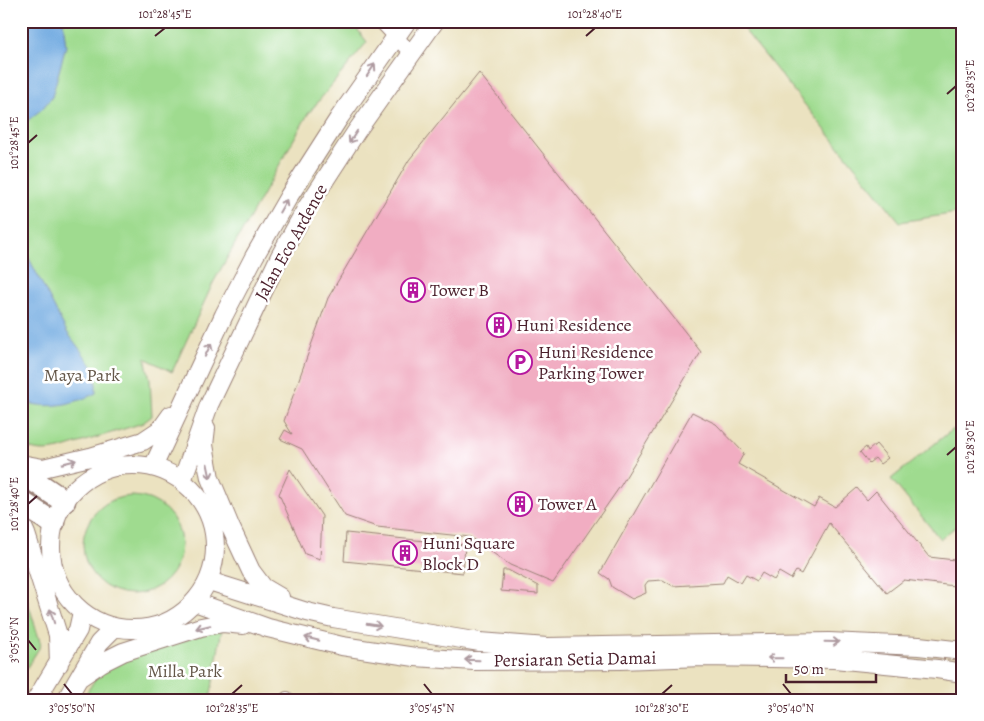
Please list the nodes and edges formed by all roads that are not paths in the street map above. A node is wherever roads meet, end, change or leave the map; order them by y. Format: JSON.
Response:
{"nodes":[{"id":1,"x":381,"y":21,"type":"edge"},
{"id":2,"x":407,"y":21,"type":"edge"},
{"id":3,"x":435,"y":21,"type":"edge"},
{"id":4,"x":395,"y":37,"type":"junction"},
{"id":5,"x":411,"y":54,"type":"junction"},
{"id":6,"x":187,"y":394,"type":"junction"},
{"id":7,"x":209,"y":405,"type":"junction"},
{"id":8,"x":21,"y":464,"type":"edge"},
{"id":9,"x":153,"y":467,"type":"junction"},
{"id":10,"x":21,"y":472,"type":"edge"},
{"id":11,"x":182,"y":481,"type":"junction"},
{"id":12,"x":64,"y":501,"type":"junction"},
{"id":13,"x":21,"y":502,"type":"edge"},
{"id":14,"x":21,"y":523,"type":"edge"},
{"id":15,"x":54,"y":524,"type":"junction"},
{"id":16,"x":208,"y":581,"type":"junction"},
{"id":17,"x":195,"y":602,"type":"junction"},
{"id":18,"x":82,"y":612,"type":"junction"},
{"id":19,"x":307,"y":612,"type":"junction"},
{"id":20,"x":114,"y":628,"type":"junction"},
{"id":21,"x":268,"y":628,"type":"junction"},
{"id":22,"x":963,"y":651,"type":"edge"},
{"id":23,"x":59,"y":664,"type":"junction"},
{"id":24,"x":963,"y":673,"type":"edge"},
{"id":25,"x":79,"y":678,"type":"junction"},
{"id":26,"x":36,"y":700,"type":"edge"},
{"id":27,"x":66,"y":700,"type":"edge"}],
"edges":[{"from":1,"to":4,"type":"street"},
{"from":2,"to":4,"type":"street","name":"Jalan Eco Ardence"},
{"from":3,"to":5,"type":"street","name":"Jalan Eco Ardence"},
{"from":4,"to":5,"type":"street"},
{"from":6,"to":4,"type":"street","name":"Jalan Eco Ardence","one_way":true},
{"from":5,"to":7,"type":"street","name":"Jalan Eco Ardence","one_way":true},
{"from":6,"to":7,"type":"street"},
{"from":8,"to":6,"type":"street","one_way":true},
{"from":6,"to":9,"type":"street","name":"Jalan Eco Ardence"},
{"from":7,"to":11,"type":"street","name":"Jalan Eco Ardence"},
{"from":7,"to":19,"type":"street","one_way":true},
{"from":9,"to":11,"type":"street"},
{"from":9,"to":12,"type":"street"},
{"from":10,"to":12,"type":"highway"},
{"from":11,"to":16,"type":"street"},
{"from":12,"to":15,"type":"street"},
{"from":13,"to":15,"type":"highway"},
{"from":23,"to":14,"type":"street","one_way":true},
{"from":15,"to":18,"type":"street"},
{"from":16,"to":17,"type":"street"},
{"from":16,"to":19,"type":"street","name":"Persiaran Setia Damai"},
{"from":17,"to":20,"type":"street"},
{"from":17,"to":21,"type":"street","name":"Persiaran Setia Damai"},
{"from":18,"to":20,"type":"street"},
{"from":18,"to":23,"type":"street"},
{"from":19,"to":22,"type":"street","name":"Persiaran Setia Damai","one_way":true},
{"from":20,"to":25,"type":"street"},
{"from":24,"to":21,"type":"street","name":"Persiaran Setia Damai","one_way":true},
{"from":21,"to":25,"type":"street","one_way":true},
{"from":23,"to":26,"type":"street"},
{"from":25,"to":27,"type":"street"}]}
